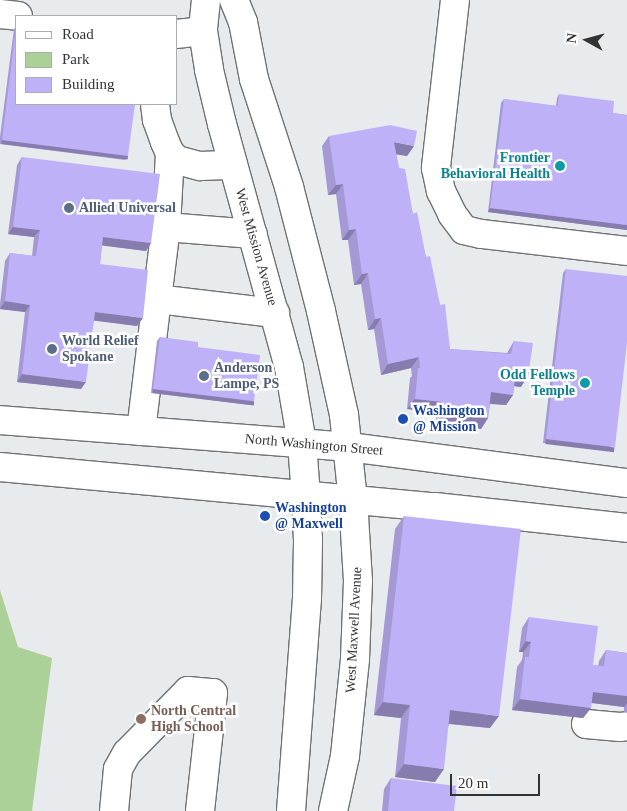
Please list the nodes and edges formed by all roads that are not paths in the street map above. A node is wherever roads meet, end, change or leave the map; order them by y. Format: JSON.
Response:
{"nodes":[{"id":1,"x":206,"y":0,"type":"edge"},
{"id":2,"x":234,"y":0,"type":"edge"},
{"id":3,"x":455,"y":0,"type":"edge"},
{"id":4,"x":0,"y":14,"type":"edge"},
{"id":5,"x":15,"y":16,"type":"edge"},
{"id":6,"x":204,"y":31,"type":"junction"},
{"id":7,"x":178,"y":34,"type":"edge"},
{"id":8,"x":155,"y":105,"type":"edge"},
{"id":9,"x":170,"y":154,"type":"junction"},
{"id":10,"x":233,"y":165,"type":"junction"},
{"id":11,"x":166,"y":226,"type":"junction"},
{"id":12,"x":253,"y":234,"type":"junction"},
{"id":13,"x":627,"y":251,"type":"edge"},
{"id":14,"x":156,"y":299,"type":"junction"},
{"id":15,"x":275,"y":313,"type":"junction"},
{"id":16,"x":0,"y":420,"type":"edge"},
{"id":17,"x":141,"y":431,"type":"junction"},
{"id":18,"x":302,"y":443,"type":"junction"},
{"id":19,"x":349,"y":447,"type":"junction"},
{"id":20,"x":0,"y":468,"type":"edge"},
{"id":21,"x":627,"y":483,"type":"edge"},
{"id":22,"x":306,"y":496,"type":"junction"},
{"id":23,"x":353,"y":500,"type":"junction"},
{"id":24,"x":627,"y":528,"type":"edge"},
{"id":25,"x":586,"y":724,"type":"edge"},
{"id":26,"x":627,"y":726,"type":"edge"},
{"id":27,"x":114,"y":811,"type":"edge"},
{"id":28,"x":200,"y":811,"type":"edge"},
{"id":29,"x":291,"y":811,"type":"edge"},
{"id":30,"x":333,"y":811,"type":"edge"}],
"edges":[{"from":1,"to":6,"type":"main road","name":"West Mission Avenue"},
{"from":2,"to":19,"type":"main road"},
{"from":3,"to":13,"type":"main road"},
{"from":4,"to":5,"type":"main road"},
{"from":6,"to":7,"type":"main road"},
{"from":6,"to":10,"type":"main road","name":"West Mission Avenue"},
{"from":8,"to":9,"type":"main road"},
{"from":9,"to":10,"type":"main road"},
{"from":9,"to":11,"type":"main road"},
{"from":10,"to":12,"type":"main road","name":"West Mission Avenue"},
{"from":11,"to":12,"type":"main road"},
{"from":11,"to":14,"type":"main road"},
{"from":12,"to":15,"type":"main road","name":"West Mission Avenue"},
{"from":14,"to":15,"type":"main road"},
{"from":14,"to":17,"type":"main road"},
{"from":15,"to":18,"type":"main road","name":"West Mission Avenue"},
{"from":16,"to":17,"type":"main road","name":"North Washington Street"},
{"from":17,"to":18,"type":"main road","name":"North Washington Street"},
{"from":18,"to":19,"type":"main road","name":"North Washington Street"},
{"from":18,"to":22,"type":"main road","name":"West Mission Avenue"},
{"from":19,"to":21,"type":"main road","name":"North Washington Street"},
{"from":19,"to":23,"type":"main road","name":"West Maxwell Avenue"},
{"from":20,"to":22,"type":"main road"},
{"from":22,"to":23,"type":"main road"},
{"from":22,"to":29,"type":"main road"},
{"from":23,"to":24,"type":"main road"},
{"from":23,"to":30,"type":"main road","name":"West Maxwell Avenue"},
{"from":25,"to":26,"type":"main road"},
{"from":27,"to":28,"type":"main road"}]}
